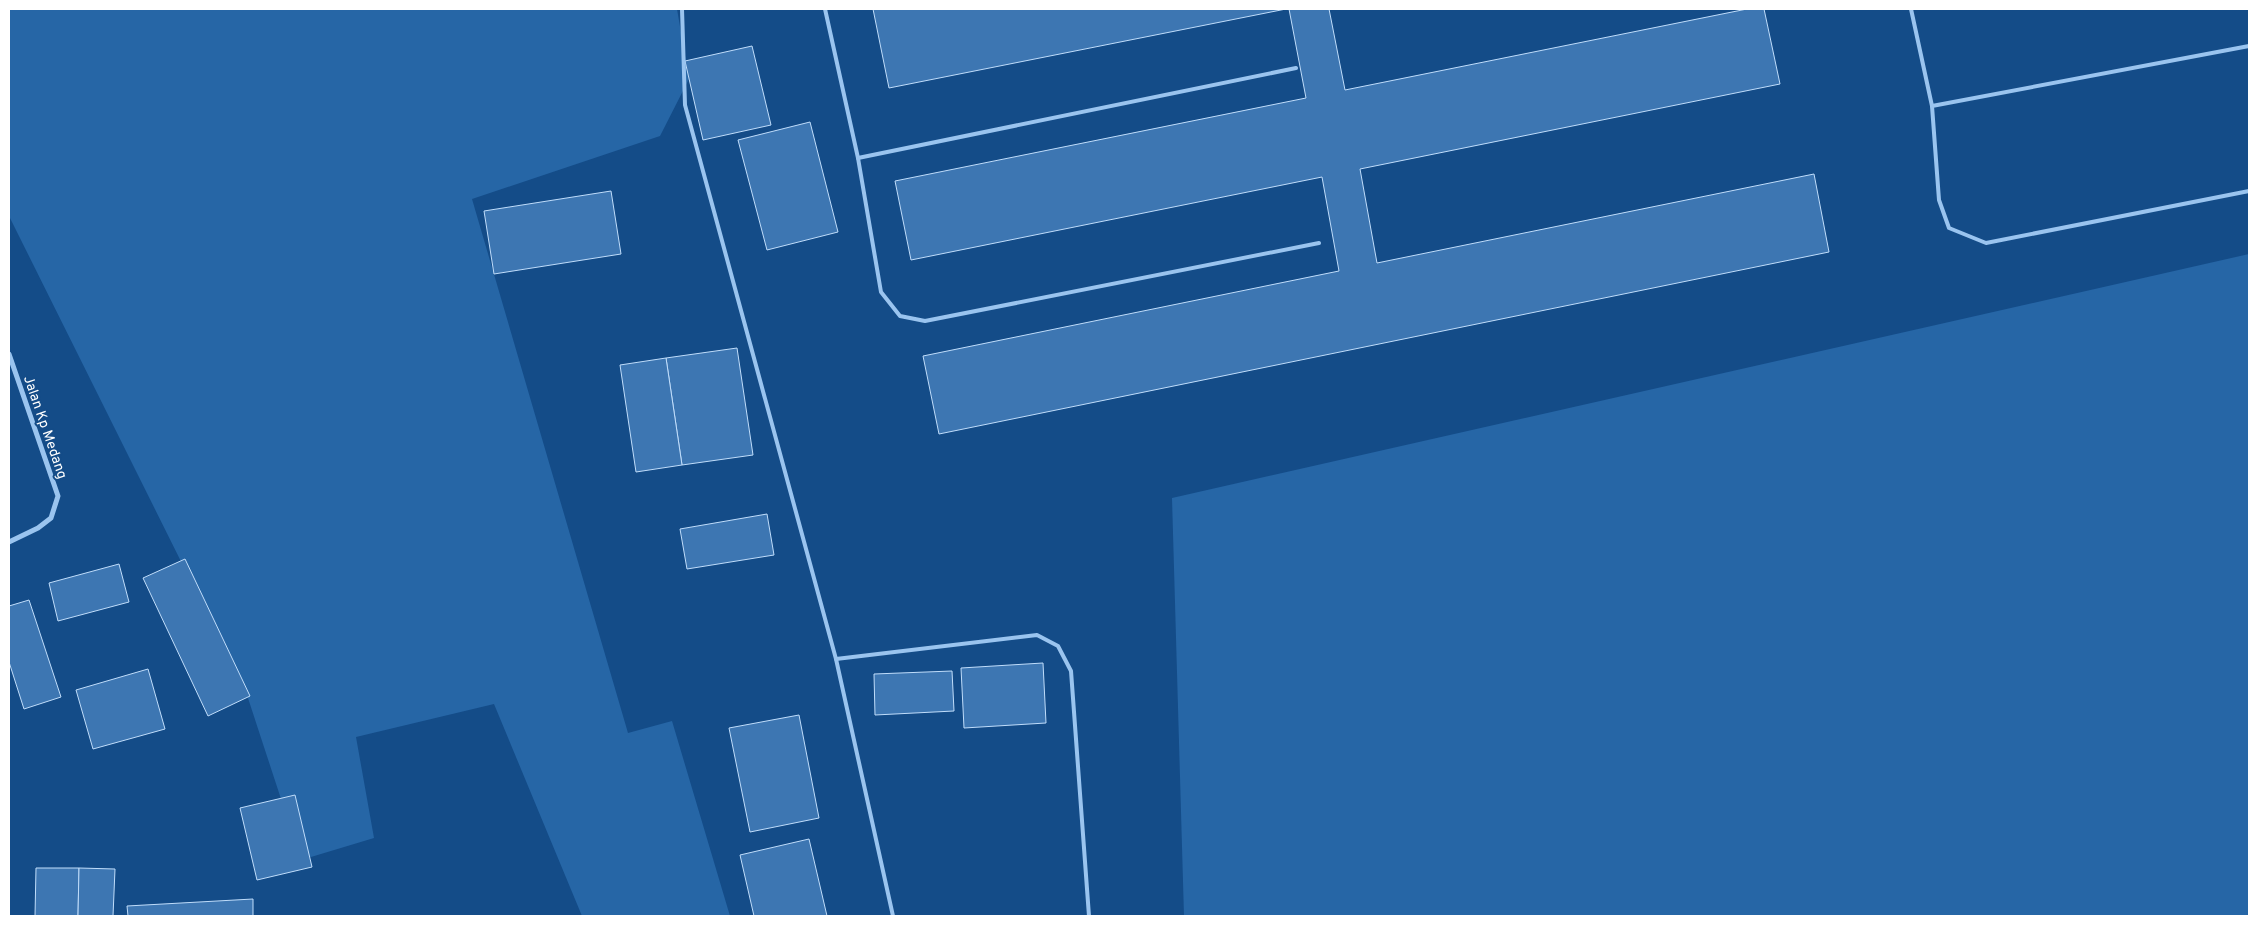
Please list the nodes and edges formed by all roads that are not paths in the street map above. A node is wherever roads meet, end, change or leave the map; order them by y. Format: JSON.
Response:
{"nodes":[{"id":1,"x":682,"y":9,"type":"edge"},
{"id":2,"x":825,"y":9,"type":"edge"},
{"id":3,"x":1911,"y":9,"type":"edge"},
{"id":4,"x":2249,"y":46,"type":"edge"},
{"id":5,"x":1296,"y":68,"type":"dead end"},
{"id":6,"x":1932,"y":106,"type":"junction"},
{"id":7,"x":858,"y":158,"type":"junction"},
{"id":8,"x":2249,"y":191,"type":"edge"},
{"id":9,"x":1319,"y":243,"type":"dead end"},
{"id":10,"x":9,"y":354,"type":"edge"},
{"id":11,"x":9,"y":542,"type":"edge"},
{"id":12,"x":836,"y":659,"type":"junction"},
{"id":13,"x":893,"y":916,"type":"edge"},
{"id":14,"x":1088,"y":916,"type":"edge"}],
"edges":[{"from":1,"to":12,"type":"lane"},
{"from":2,"to":7,"type":"lane"},
{"from":3,"to":6,"type":"lane"},
{"from":4,"to":6,"type":"lane"},
{"from":5,"to":7,"type":"lane"},
{"from":6,"to":8,"type":"lane"},
{"from":7,"to":9,"type":"lane"},
{"from":10,"to":11,"type":"street","name":"Jalan Kp Medang"},
{"from":12,"to":13,"type":"lane"},
{"from":12,"to":14,"type":"lane"}]}
